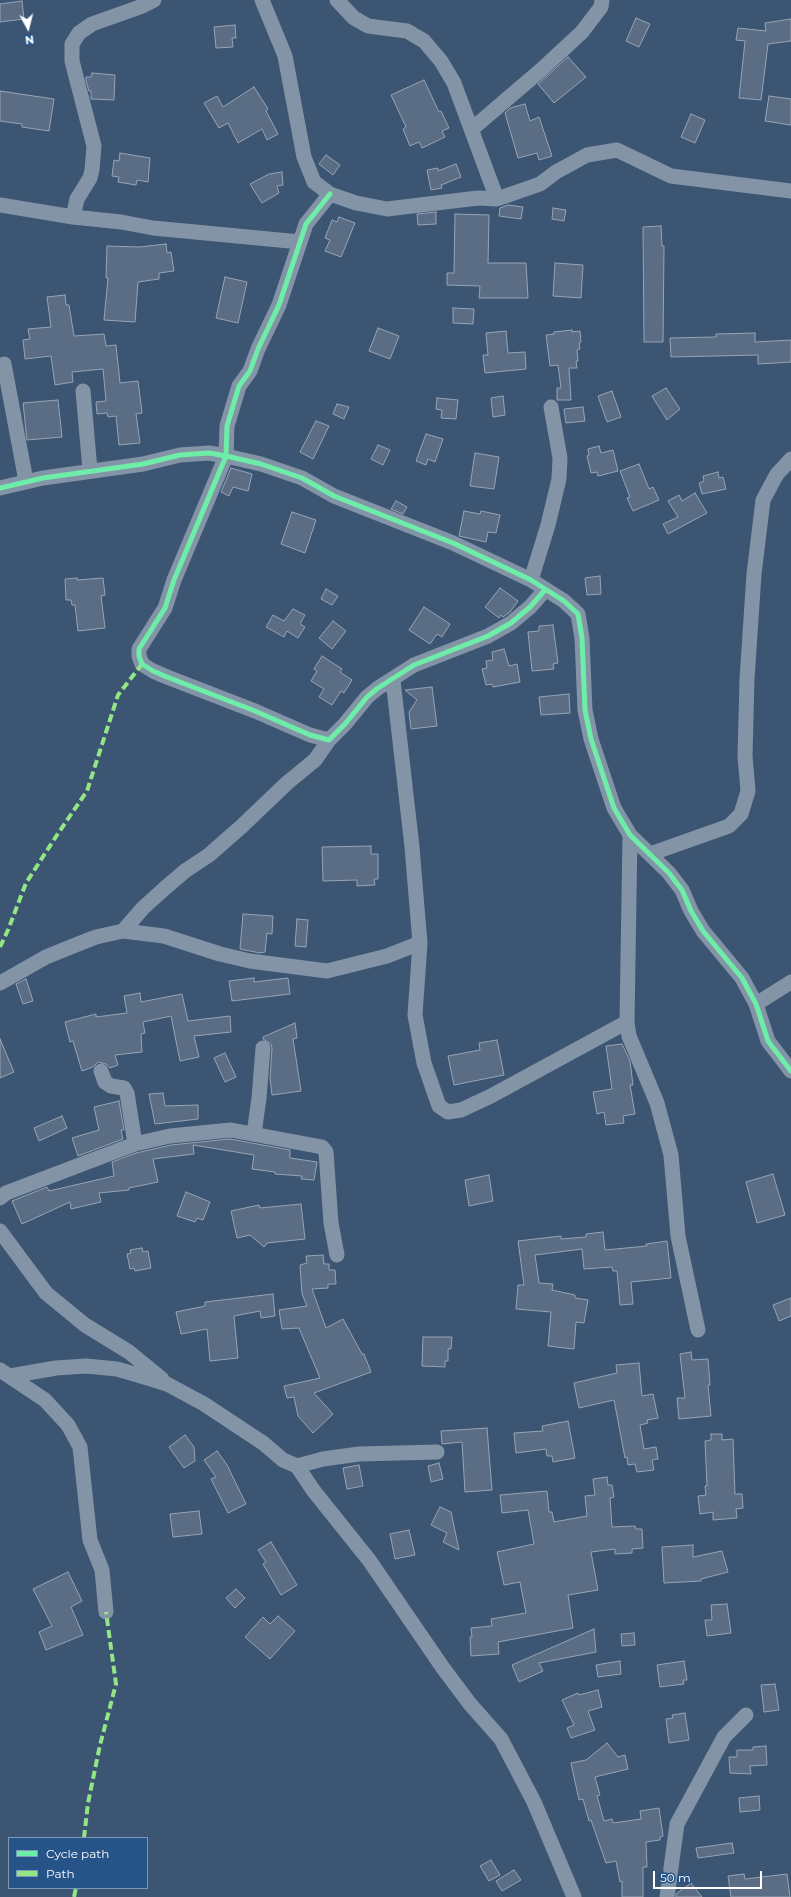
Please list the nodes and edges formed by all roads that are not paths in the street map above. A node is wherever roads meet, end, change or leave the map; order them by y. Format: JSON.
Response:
{"nodes":[{"id":1,"x":154,"y":0,"type":"edge"},
{"id":2,"x":262,"y":0,"type":"edge"},
{"id":3,"x":337,"y":0,"type":"edge"},
{"id":4,"x":602,"y":0,"type":"edge"},
{"id":5,"x":472,"y":130,"type":"junction"},
{"id":6,"x":791,"y":191,"type":"edge"},
{"id":7,"x":330,"y":194,"type":"junction"},
{"id":8,"x":497,"y":200,"type":"junction"},
{"id":9,"x":0,"y":205,"type":"edge"},
{"id":10,"x":73,"y":217,"type":"junction"},
{"id":11,"x":300,"y":242,"type":"junction"},
{"id":12,"x":4,"y":364,"type":"dead end"},
{"id":13,"x":83,"y":391,"type":"dead end"},
{"id":14,"x":551,"y":407,"type":"dead end"},
{"id":15,"x":226,"y":456,"type":"junction"},
{"id":16,"x":791,"y":459,"type":"edge"},
{"id":17,"x":90,"y":470,"type":"junction"},
{"id":18,"x":26,"y":481,"type":"junction"},
{"id":19,"x":0,"y":488,"type":"edge"},
{"id":20,"x":531,"y":580,"type":"junction"},
{"id":21,"x":545,"y":590,"type":"junction"},
{"id":22,"x":393,"y":680,"type":"junction"},
{"id":23,"x":328,"y":740,"type":"junction"},
{"id":24,"x":630,"y":835,"type":"junction"},
{"id":25,"x":650,"y":854,"type":"junction"},
{"id":26,"x":123,"y":931,"type":"junction"},
{"id":27,"x":420,"y":943,"type":"junction"},
{"id":28,"x":0,"y":982,"type":"edge"},
{"id":29,"x":791,"y":982,"type":"edge"},
{"id":30,"x":756,"y":1004,"type":"junction"},
{"id":31,"x":627,"y":1022,"type":"junction"},
{"id":32,"x":263,"y":1048,"type":"dead end"},
{"id":33,"x":101,"y":1071,"type":"dead end"},
{"id":34,"x":791,"y":1071,"type":"edge"},
{"id":35,"x":254,"y":1134,"type":"junction"},
{"id":36,"x":135,"y":1144,"type":"junction"},
{"id":37,"x":0,"y":1198,"type":"edge"},
{"id":38,"x":0,"y":1231,"type":"edge"},
{"id":39,"x":338,"y":1255,"type":"dead end"},
{"id":40,"x":698,"y":1330,"type":"dead end"},
{"id":41,"x":5,"y":1373,"type":"edge"},
{"id":42,"x":167,"y":1384,"type":"junction"},
{"id":43,"x":437,"y":1452,"type":"dead end"},
{"id":44,"x":297,"y":1466,"type":"junction"},
{"id":45,"x":106,"y":1612,"type":"dead end"},
{"id":46,"x":746,"y":1714,"type":"dead end"},
{"id":47,"x":574,"y":1897,"type":"edge"},
{"id":48,"x":667,"y":1897,"type":"edge"}],
"edges":[{"from":1,"to":10,"type":"street"},
{"from":2,"to":7,"type":"street"},
{"from":3,"to":5,"type":"street"},
{"from":4,"to":5,"type":"street"},
{"from":5,"to":8,"type":"street"},
{"from":6,"to":8,"type":"street"},
{"from":7,"to":8,"type":"street"},
{"from":7,"to":11,"type":"street"},
{"from":9,"to":10,"type":"street"},
{"from":10,"to":11,"type":"street"},
{"from":11,"to":15,"type":"street"},
{"from":12,"to":18,"type":"street"},
{"from":13,"to":17,"type":"street"},
{"from":14,"to":20,"type":"street"},
{"from":15,"to":17,"type":"street"},
{"from":15,"to":20,"type":"street"},
{"from":15,"to":23,"type":"street"},
{"from":16,"to":25,"type":"street"},
{"from":17,"to":18,"type":"street"},
{"from":18,"to":19,"type":"street"},
{"from":20,"to":21,"type":"street"},
{"from":21,"to":22,"type":"street"},
{"from":21,"to":24,"type":"street"},
{"from":22,"to":23,"type":"street"},
{"from":22,"to":27,"type":"street"},
{"from":23,"to":26,"type":"street"},
{"from":24,"to":25,"type":"street"},
{"from":24,"to":31,"type":"street"},
{"from":25,"to":30,"type":"street"},
{"from":26,"to":27,"type":"street"},
{"from":26,"to":28,"type":"street"},
{"from":27,"to":31,"type":"street"},
{"from":29,"to":30,"type":"street"},
{"from":30,"to":34,"type":"street"},
{"from":31,"to":40,"type":"street"},
{"from":32,"to":35,"type":"street"},
{"from":33,"to":36,"type":"street"},
{"from":35,"to":36,"type":"street"},
{"from":35,"to":39,"type":"street"},
{"from":36,"to":37,"type":"street"},
{"from":38,"to":42,"type":"street"},
{"from":41,"to":42,"type":"street"},
{"from":41,"to":45,"type":"street"},
{"from":42,"to":44,"type":"street"},
{"from":43,"to":44,"type":"street"},
{"from":44,"to":47,"type":"street"},
{"from":46,"to":48,"type":"street"}]}
